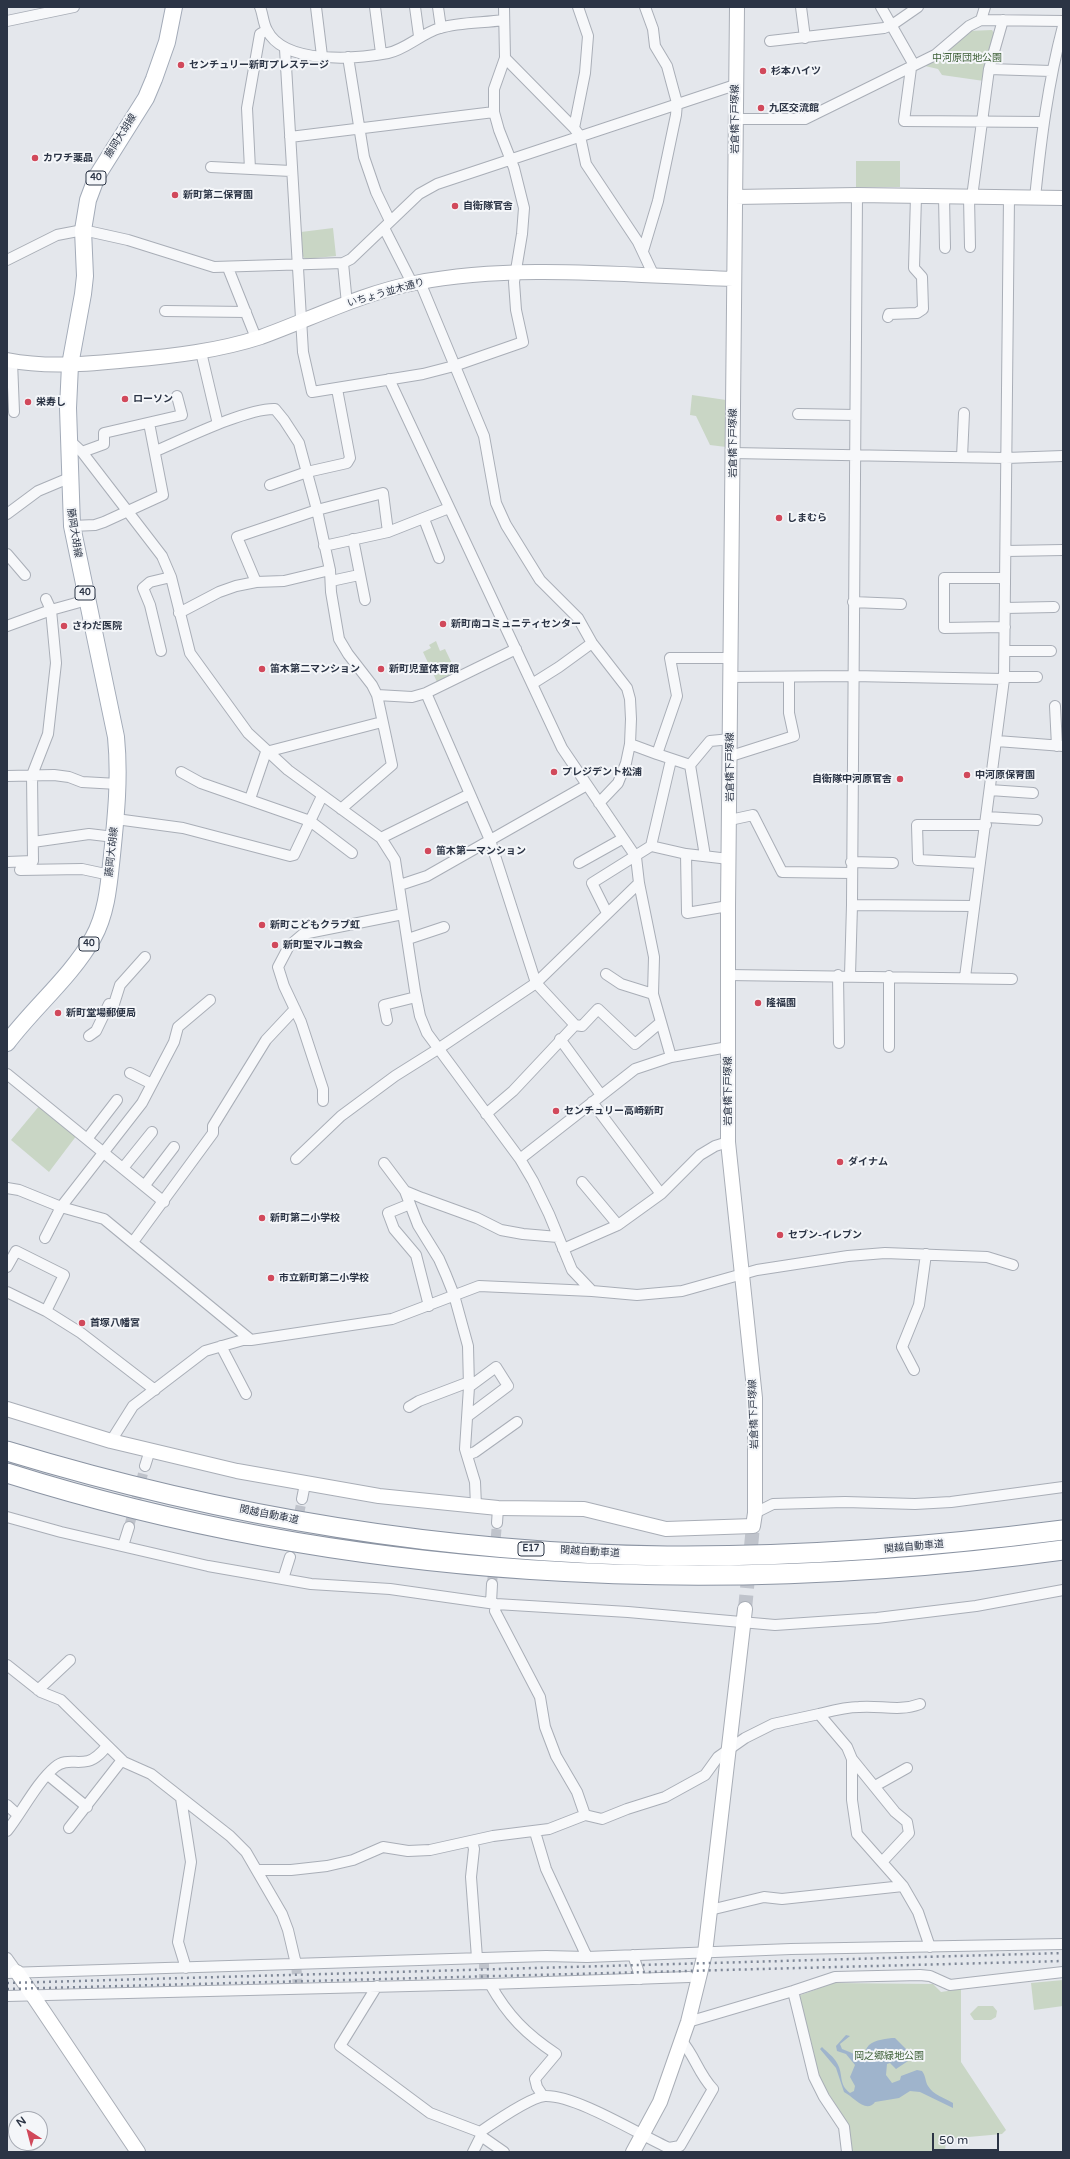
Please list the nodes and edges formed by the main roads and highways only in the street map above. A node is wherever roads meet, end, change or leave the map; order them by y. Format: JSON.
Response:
{"nodes":[{"id":1,"x":174,"y":7,"type":"edge"},
{"id":2,"x":7,"y":1043,"type":"edge"},
{"id":3,"x":7,"y":1451,"type":"edge"},
{"id":4,"x":7,"y":1473,"type":"edge"},
{"id":5,"x":1063,"y":1530,"type":"edge"},
{"id":6,"x":1063,"y":1550,"type":"edge"}],
"edges":[{"from":1,"to":2,"type":"main road","name":"藤岡大胡線","number":"40"},
{"from":3,"to":5,"type":"highway","name":"関越自動車道","number":"E17"},
{"from":4,"to":6,"type":"highway","name":"関越自動車道","number":"E17"}]}
